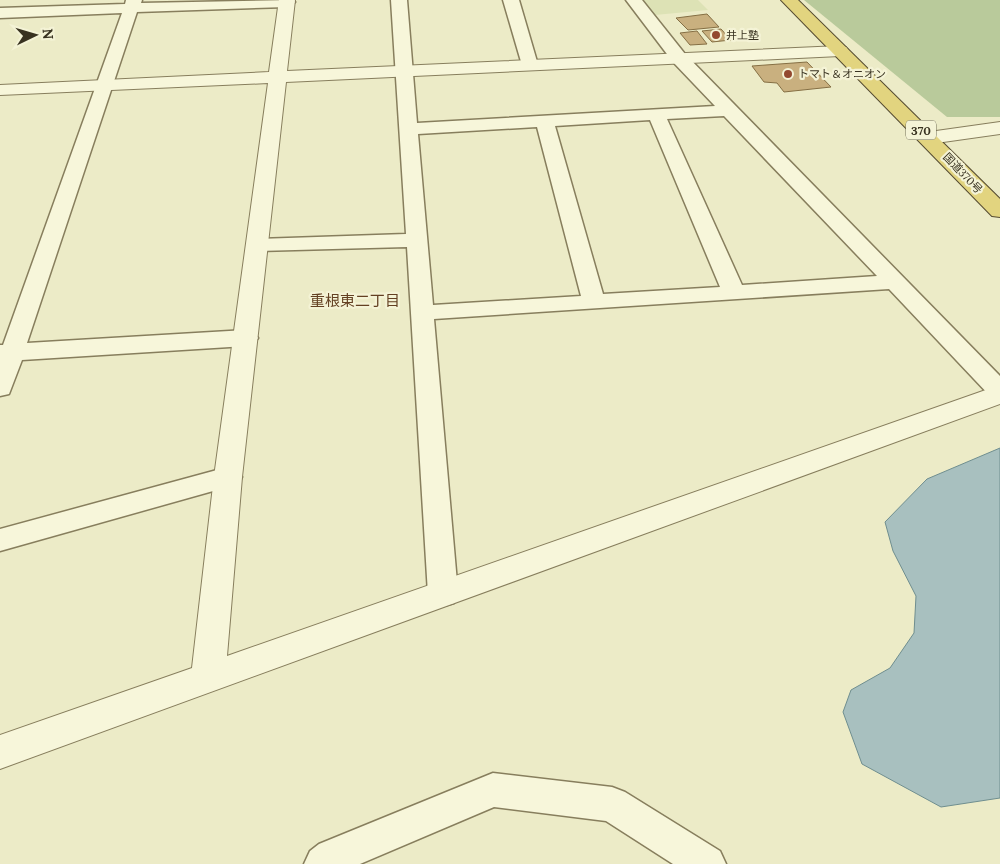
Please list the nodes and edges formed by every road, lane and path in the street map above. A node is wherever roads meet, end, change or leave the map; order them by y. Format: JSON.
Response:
{"nodes":[{"id":1,"x":399,"y":0,"type":"edge"},
{"id":2,"x":511,"y":0,"type":"edge"},
{"id":3,"x":634,"y":0,"type":"edge"},
{"id":4,"x":287,"y":1,"type":"edge"},
{"id":5,"x":783,"y":3,"type":"edge"},
{"id":6,"x":133,"y":4,"type":"edge"},
{"id":7,"x":26,"y":6,"type":"edge"},
{"id":8,"x":0,"y":14,"type":"edge"},
{"id":9,"x":840,"y":50,"type":"junction"},
{"id":10,"x":679,"y":58,"type":"junction"},
{"id":11,"x":530,"y":65,"type":"junction"},
{"id":12,"x":404,"y":72,"type":"junction"},
{"id":13,"x":278,"y":78,"type":"junction"},
{"id":14,"x":105,"y":86,"type":"junction"},
{"id":15,"x":0,"y":90,"type":"edge"},
{"id":16,"x":730,"y":110,"type":"junction"},
{"id":17,"x":656,"y":114,"type":"junction"},
{"id":18,"x":545,"y":121,"type":"junction"},
{"id":19,"x":1000,"y":128,"type":"edge"},
{"id":20,"x":409,"y":129,"type":"junction"},
{"id":21,"x":929,"y":138,"type":"junction"},
{"id":22,"x":1000,"y":211,"type":"edge"},
{"id":23,"x":417,"y":240,"type":"junction"},
{"id":24,"x":258,"y":245,"type":"junction"},
{"id":25,"x":896,"y":282,"type":"junction"},
{"id":26,"x":734,"y":293,"type":"junction"},
{"id":27,"x":594,"y":302,"type":"junction"},
{"id":28,"x":422,"y":313,"type":"junction"},
{"id":29,"x":246,"y":338,"type":"junction"},
{"id":30,"x":6,"y":352,"type":"edge"},
{"id":31,"x":0,"y":388,"type":"edge"},
{"id":32,"x":1000,"y":392,"type":"edge"},
{"id":33,"x":228,"y":477,"type":"junction"},
{"id":34,"x":0,"y":540,"type":"edge"},
{"id":35,"x":443,"y":594,"type":"junction"},
{"id":36,"x":208,"y":678,"type":"junction"},
{"id":37,"x":0,"y":752,"type":"edge"},
{"id":38,"x":323,"y":864,"type":"edge"},
{"id":39,"x":707,"y":864,"type":"edge"}],
"edges":[{"from":1,"to":12,"type":"street"},
{"from":2,"to":11,"type":"street"},
{"from":3,"to":10,"type":"street"},
{"from":4,"to":6,"type":"street"},
{"from":4,"to":13,"type":"street"},
{"from":5,"to":9,"type":"highway","name":"国道370号","number":"370"},
{"from":6,"to":7,"type":"street"},
{"from":6,"to":14,"type":"street"},
{"from":7,"to":8,"type":"street"},
{"from":9,"to":10,"type":"street"},
{"from":9,"to":21,"type":"highway","name":"国道370号","number":"370"},
{"from":10,"to":11,"type":"street"},
{"from":10,"to":16,"type":"street"},
{"from":11,"to":12,"type":"street"},
{"from":12,"to":13,"type":"street"},
{"from":12,"to":20,"type":"street"},
{"from":13,"to":14,"type":"street"},
{"from":13,"to":24,"type":"street"},
{"from":14,"to":15,"type":"street"},
{"from":14,"to":30,"type":"street"},
{"from":16,"to":17,"type":"street"},
{"from":16,"to":25,"type":"street"},
{"from":17,"to":18,"type":"street"},
{"from":17,"to":26,"type":"street"},
{"from":18,"to":20,"type":"street"},
{"from":18,"to":27,"type":"street"},
{"from":19,"to":21,"type":"street"},
{"from":20,"to":23,"type":"street"},
{"from":21,"to":22,"type":"highway","name":"国道370号","number":"370"},
{"from":23,"to":24,"type":"street"},
{"from":23,"to":28,"type":"street"},
{"from":24,"to":29,"type":"street"},
{"from":25,"to":26,"type":"street"},
{"from":25,"to":32,"type":"street"},
{"from":26,"to":27,"type":"street"},
{"from":27,"to":28,"type":"street"},
{"from":28,"to":35,"type":"street"},
{"from":29,"to":30,"type":"street"},
{"from":29,"to":33,"type":"street"},
{"from":30,"to":31,"type":"street"},
{"from":32,"to":35,"type":"street"},
{"from":33,"to":34,"type":"street"},
{"from":33,"to":36,"type":"street"},
{"from":35,"to":36,"type":"street"},
{"from":36,"to":37,"type":"street"},
{"from":38,"to":39,"type":"street"}]}
